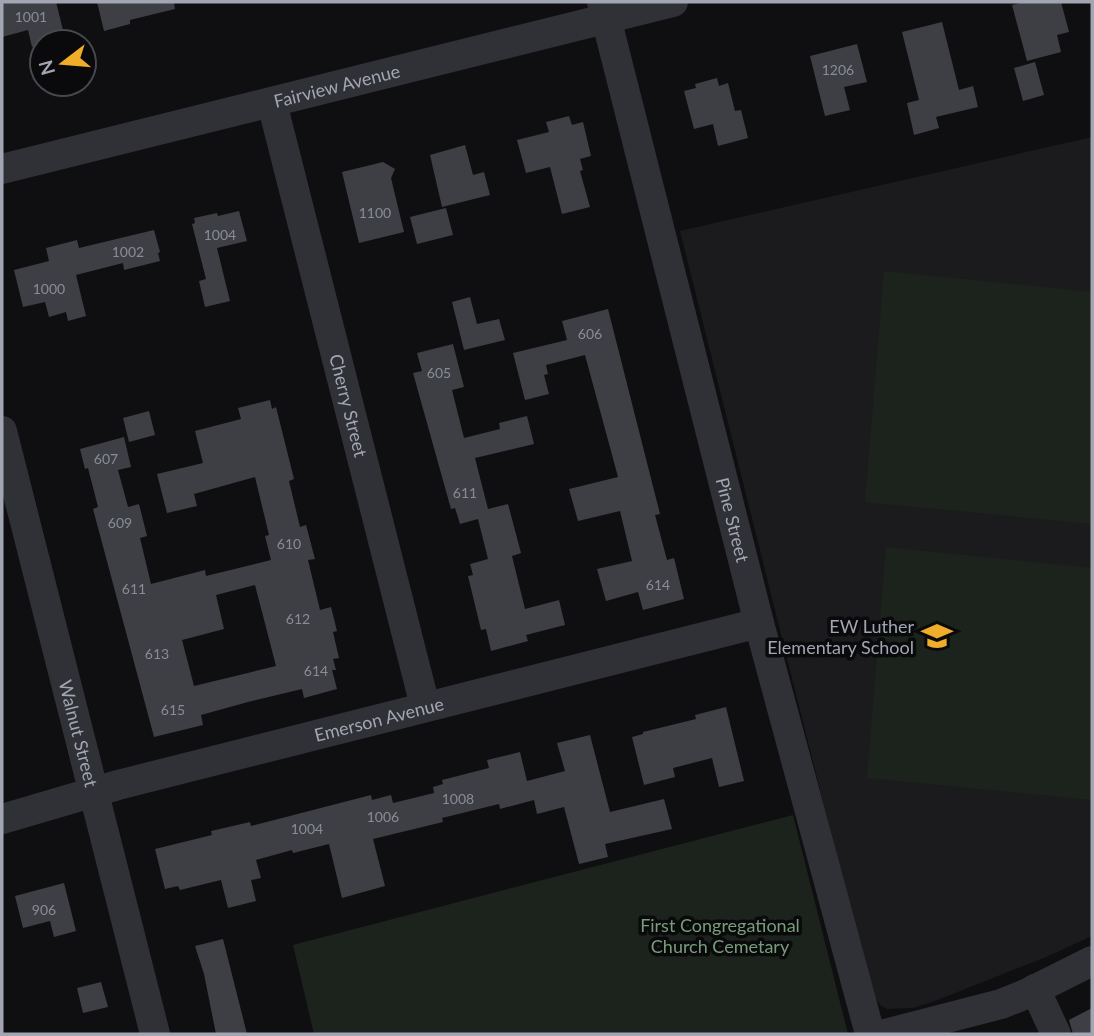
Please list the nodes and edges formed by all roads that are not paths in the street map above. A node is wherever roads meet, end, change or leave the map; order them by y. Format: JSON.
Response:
{"nodes":[{"id":1,"x":673,"y":2,"type":"edge"},
{"id":2,"x":604,"y":10,"type":"edge"},
{"id":3,"x":272,"y":103,"type":"junction"},
{"id":4,"x":2,"y":169,"type":"edge"},
{"id":5,"x":2,"y":431,"type":"edge"},
{"id":6,"x":759,"y":623,"type":"junction"},
{"id":7,"x":425,"y":706,"type":"junction"},
{"id":8,"x":95,"y":791,"type":"junction"},
{"id":9,"x":2,"y":819,"type":"edge"},
{"id":10,"x":1092,"y":961,"type":"edge"},
{"id":11,"x":1035,"y":989,"type":"junction"},
{"id":12,"x":155,"y":1034,"type":"edge"},
{"id":13,"x":870,"y":1034,"type":"edge"},
{"id":14,"x":885,"y":1034,"type":"edge"},
{"id":15,"x":1056,"y":1034,"type":"edge"}],
"edges":[{"from":1,"to":2,"type":"street","name":"Fairview Avenue"},
{"from":2,"to":3,"type":"street","name":"Fairview Avenue"},
{"from":2,"to":6,"type":"street","name":"Pine Street"},
{"from":3,"to":4,"type":"street","name":"Fairview Avenue"},
{"from":3,"to":7,"type":"street","name":"Cherry Street"},
{"from":5,"to":8,"type":"street","name":"Walnut Street"},
{"from":6,"to":7,"type":"street","name":"Emerson Avenue"},
{"from":6,"to":13,"type":"street","name":"Pine Street"},
{"from":7,"to":8,"type":"street","name":"Emerson Avenue"},
{"from":8,"to":9,"type":"street","name":"Emerson Avenue"},
{"from":8,"to":12,"type":"street","name":"Walnut Street"},
{"from":10,"to":11,"type":"street"},
{"from":11,"to":14,"type":"street"},
{"from":11,"to":15,"type":"street"}]}
